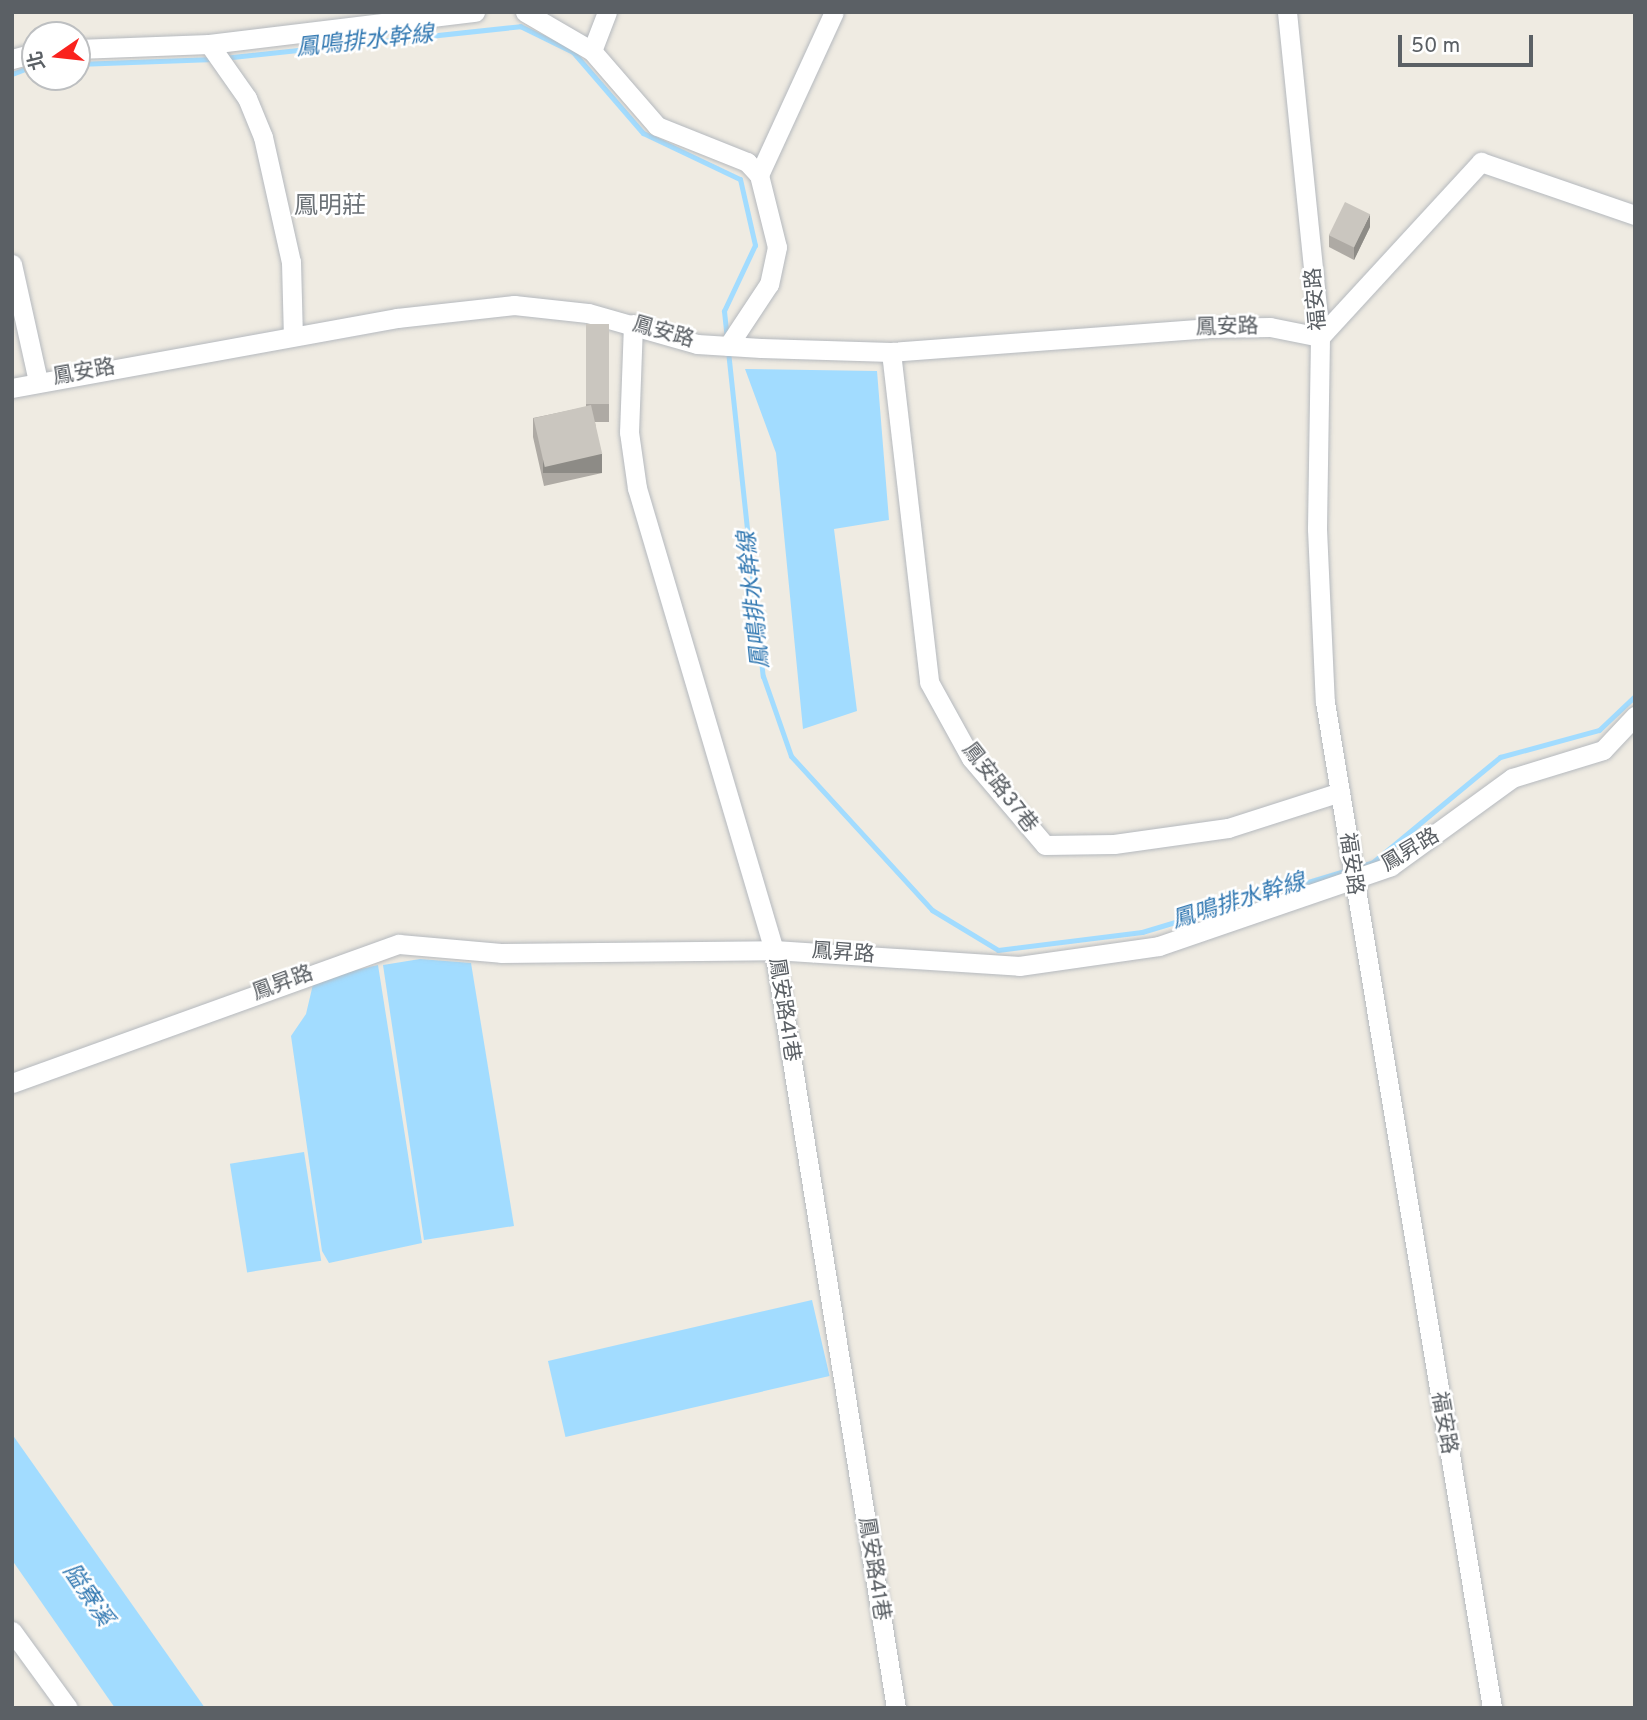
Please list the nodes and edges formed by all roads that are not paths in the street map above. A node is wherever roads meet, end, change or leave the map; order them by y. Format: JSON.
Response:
{"nodes":[{"id":1,"x":475,"y":12,"type":"edge"},
{"id":2,"x":525,"y":12,"type":"edge"},
{"id":3,"x":607,"y":12,"type":"edge"},
{"id":4,"x":834,"y":12,"type":"edge"},
{"id":5,"x":1287,"y":12,"type":"edge"},
{"id":6,"x":91,"y":50,"type":"edge"},
{"id":7,"x":592,"y":51,"type":"junction"},
{"id":8,"x":216,"y":54,"type":"junction"},
{"id":9,"x":759,"y":175,"type":"junction"},
{"id":10,"x":1635,"y":215,"type":"edge"},
{"id":11,"x":12,"y":264,"type":"edge"},
{"id":12,"x":633,"y":324,"type":"junction"},
{"id":13,"x":293,"y":336,"type":"junction"},
{"id":14,"x":1320,"y":337,"type":"junction"},
{"id":15,"x":728,"y":346,"type":"junction"},
{"id":16,"x":891,"y":352,"type":"junction"},
{"id":17,"x":38,"y":381,"type":"junction"},
{"id":18,"x":12,"y":388,"type":"edge"},
{"id":19,"x":1635,"y":716,"type":"edge"},
{"id":20,"x":1340,"y":792,"type":"junction"},
{"id":21,"x":1352,"y":881,"type":"junction"},
{"id":22,"x":774,"y":950,"type":"junction"},
{"id":23,"x":12,"y":1083,"type":"edge"},
{"id":24,"x":12,"y":1630,"type":"edge"},
{"id":25,"x":68,"y":1708,"type":"edge"},
{"id":26,"x":895,"y":1708,"type":"edge"},
{"id":27,"x":1492,"y":1708,"type":"edge"}],
"edges":[{"from":1,"to":8,"type":"street"},
{"from":2,"to":7,"type":"street"},
{"from":3,"to":7,"type":"street"},
{"from":4,"to":9,"type":"street"},
{"from":5,"to":14,"type":"street","name":"福安路"},
{"from":6,"to":8,"type":"street"},
{"from":7,"to":9,"type":"street"},
{"from":8,"to":13,"type":"street"},
{"from":9,"to":15,"type":"street"},
{"from":10,"to":14,"type":"street"},
{"from":11,"to":17,"type":"street"},
{"from":12,"to":13,"type":"street","name":"鳳安路"},
{"from":12,"to":15,"type":"street","name":"鳳安路"},
{"from":12,"to":22,"type":"street","name":"鳳安路41巷"},
{"from":13,"to":17,"type":"street","name":"鳳安路"},
{"from":14,"to":16,"type":"street","name":"鳳安路"},
{"from":14,"to":20,"type":"street","name":"福安路"},
{"from":15,"to":16,"type":"street","name":"鳳安路"},
{"from":16,"to":20,"type":"street","name":"鳳安路37巷"},
{"from":17,"to":18,"type":"street","name":"鳳安路"},
{"from":19,"to":21,"type":"street","name":"鳳昇路"},
{"from":20,"to":21,"type":"street","name":"福安路"},
{"from":21,"to":22,"type":"street","name":"鳳昇路"},
{"from":21,"to":27,"type":"street","name":"福安路"},
{"from":22,"to":23,"type":"street","name":"鳳昇路"},
{"from":22,"to":26,"type":"street","name":"鳳安路41巷"},
{"from":24,"to":25,"type":"street"}]}
